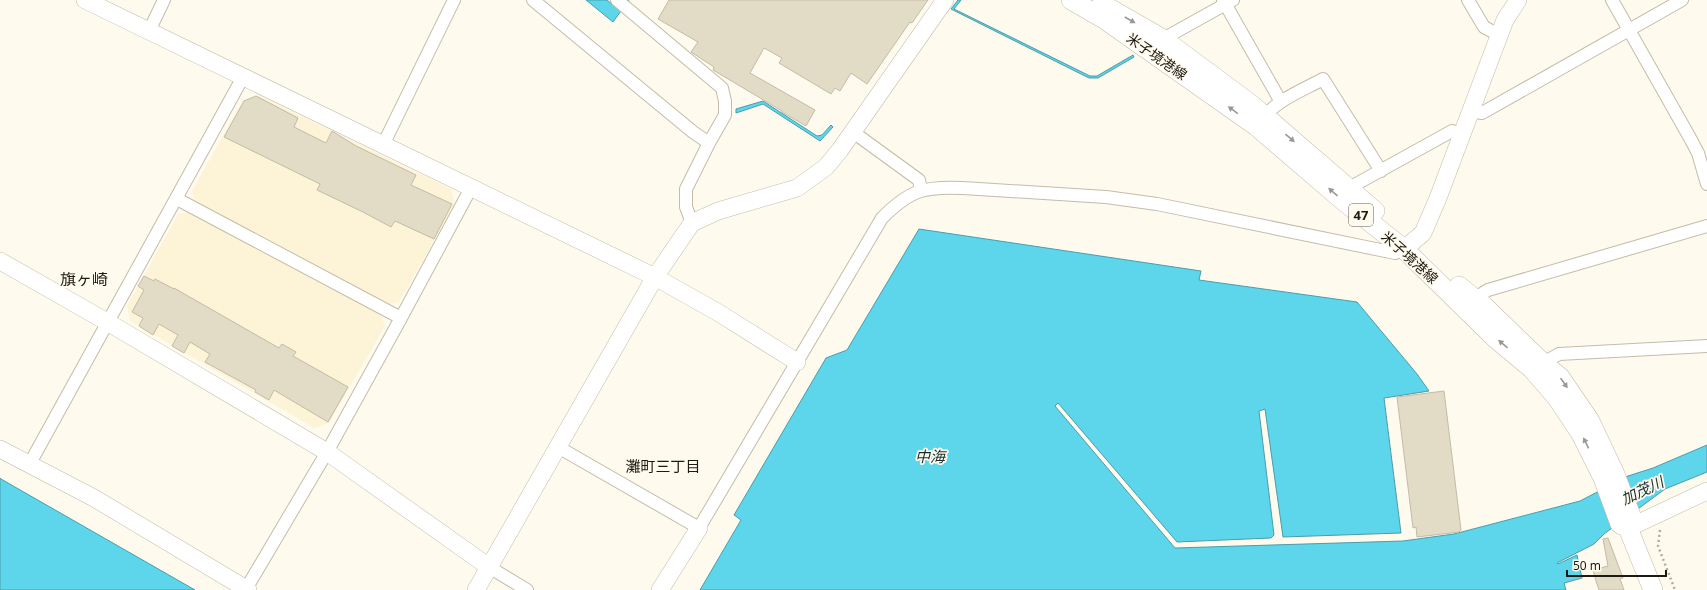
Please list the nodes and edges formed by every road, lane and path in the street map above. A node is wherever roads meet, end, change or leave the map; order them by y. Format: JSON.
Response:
{"nodes":[{"id":1,"x":85,"y":0,"type":"edge"},
{"id":2,"x":164,"y":0,"type":"edge"},
{"id":3,"x":454,"y":0,"type":"edge"},
{"id":4,"x":533,"y":0,"type":"edge"},
{"id":5,"x":945,"y":0,"type":"edge"},
{"id":6,"x":1072,"y":0,"type":"edge"},
{"id":7,"x":1096,"y":0,"type":"edge"},
{"id":8,"x":1468,"y":0,"type":"edge"},
{"id":9,"x":1518,"y":0,"type":"edge"},
{"id":10,"x":1612,"y":0,"type":"edge"},
{"id":11,"x":1682,"y":0,"type":"edge"},
{"id":12,"x":1228,"y":1,"type":"edge"},
{"id":13,"x":621,"y":4,"type":"edge"},
{"id":14,"x":1629,"y":30,"type":"junction"},
{"id":15,"x":149,"y":31,"type":"junction"},
{"id":16,"x":1499,"y":35,"type":"junction"},
{"id":17,"x":1163,"y":39,"type":"junction"},
{"id":18,"x":243,"y":77,"type":"junction"},
{"id":19,"x":1280,"y":102,"type":"junction"},
{"id":20,"x":1470,"y":111,"type":"junction"},
{"id":21,"x":1265,"y":116,"type":"junction"},
{"id":22,"x":853,"y":132,"type":"junction"},
{"id":23,"x":1461,"y":134,"type":"junction"},
{"id":24,"x":709,"y":142,"type":"junction"},
{"id":25,"x":384,"y":145,"type":"junction"},
{"id":26,"x":1381,"y":171,"type":"junction"},
{"id":27,"x":1707,"y":184,"type":"edge"},
{"id":28,"x":471,"y":188,"type":"junction"},
{"id":29,"x":1349,"y":188,"type":"junction"},
{"id":30,"x":921,"y":190,"type":"junction"},
{"id":31,"x":176,"y":199,"type":"junction"},
{"id":32,"x":692,"y":223,"type":"junction"},
{"id":33,"x":1707,"y":226,"type":"edge"},
{"id":34,"x":1408,"y":246,"type":"junction"},
{"id":35,"x":0,"y":261,"type":"edge"},
{"id":36,"x":655,"y":277,"type":"junction"},
{"id":37,"x":1468,"y":302,"type":"junction"},
{"id":38,"x":401,"y":318,"type":"junction"},
{"id":39,"x":109,"y":323,"type":"junction"},
{"id":40,"x":1707,"y":346,"type":"edge"},
{"id":41,"x":797,"y":362,"type":"junction"},
{"id":42,"x":1538,"y":366,"type":"junction"},
{"id":43,"x":558,"y":447,"type":"junction"},
{"id":44,"x":0,"y":449,"type":"edge"},
{"id":45,"x":327,"y":452,"type":"junction"},
{"id":46,"x":29,"y":465,"type":"junction"},
{"id":47,"x":1707,"y":491,"type":"edge"},
{"id":48,"x":1627,"y":523,"type":"junction"},
{"id":49,"x":1661,"y":525,"type":"dead end"},
{"id":50,"x":699,"y":528,"type":"junction"},
{"id":51,"x":489,"y":567,"type":"junction"},
{"id":52,"x":247,"y":590,"type":"edge"},
{"id":53,"x":476,"y":590,"type":"edge"},
{"id":54,"x":527,"y":590,"type":"edge"},
{"id":55,"x":660,"y":590,"type":"edge"},
{"id":56,"x":1653,"y":590,"type":"edge"},
{"id":57,"x":1675,"y":590,"type":"edge"}],
"edges":[{"from":1,"to":15,"type":"street"},
{"from":2,"to":15,"type":"street"},
{"from":3,"to":25,"type":"street"},
{"from":4,"to":24,"type":"street"},
{"from":5,"to":22,"type":"street"},
{"from":34,"to":6,"type":"main road","name":"米子境港線","number":"47","one_way":true},
{"from":7,"to":17,"type":"main road","name":"米子境港線","number":"47","one_way":true},
{"from":8,"to":16,"type":"street"},
{"from":9,"to":16,"type":"street"},
{"from":10,"to":14,"type":"street"},
{"from":11,"to":14,"type":"street"},
{"from":12,"to":17,"type":"street"},
{"from":12,"to":19,"type":"street"},
{"from":13,"to":24,"type":"street"},
{"from":14,"to":20,"type":"street"},
{"from":14,"to":27,"type":"street"},
{"from":15,"to":18,"type":"street"},
{"from":16,"to":20,"type":"street"},
{"from":17,"to":21,"type":"main road","name":"米子境港線","number":"47"},
{"from":18,"to":25,"type":"street"},
{"from":18,"to":31,"type":"street"},
{"from":19,"to":21,"type":"street"},
{"from":19,"to":26,"type":"street"},
{"from":20,"to":23,"type":"street"},
{"from":21,"to":29,"type":"main road","name":"米子境港線","number":"47","one_way":true},
{"from":22,"to":30,"type":"street"},
{"from":22,"to":32,"type":"street"},
{"from":23,"to":26,"type":"street"},
{"from":23,"to":34,"type":"street"},
{"from":24,"to":32,"type":"street"},
{"from":25,"to":28,"type":"street"},
{"from":26,"to":29,"type":"street"},
{"from":28,"to":36,"type":"street"},
{"from":28,"to":38,"type":"street"},
{"from":29,"to":34,"type":"main road","name":"米子境港線","number":"47"},
{"from":30,"to":34,"type":"street"},
{"from":30,"to":41,"type":"street"},
{"from":31,"to":38,"type":"street"},
{"from":31,"to":39,"type":"street"},
{"from":32,"to":36,"type":"street"},
{"from":33,"to":37,"type":"street"},
{"from":34,"to":37,"type":"main road","name":"米子境港線","number":"47"},
{"from":35,"to":39,"type":"street"},
{"from":36,"to":41,"type":"street"},
{"from":36,"to":43,"type":"street"},
{"from":37,"to":42,"type":"main road","name":"米子境港線","number":"47"},
{"from":38,"to":45,"type":"street"},
{"from":39,"to":45,"type":"street"},
{"from":39,"to":46,"type":"street"},
{"from":40,"to":42,"type":"street"},
{"from":41,"to":50,"type":"street"},
{"from":42,"to":48,"type":"main road","name":"米子境港線","number":"47"},
{"from":43,"to":50,"type":"street"},
{"from":43,"to":51,"type":"street"},
{"from":44,"to":46,"type":"street"},
{"from":45,"to":51,"type":"street"},
{"from":45,"to":52,"type":"street"},
{"from":46,"to":52,"type":"street"},
{"from":47,"to":48,"type":"street"},
{"from":48,"to":56,"type":"main road","name":"米子境港線","number":"47"},
{"from":49,"to":57,"type":"path"},
{"from":50,"to":55,"type":"street"},
{"from":51,"to":53,"type":"street"},
{"from":51,"to":54,"type":"street"}]}
